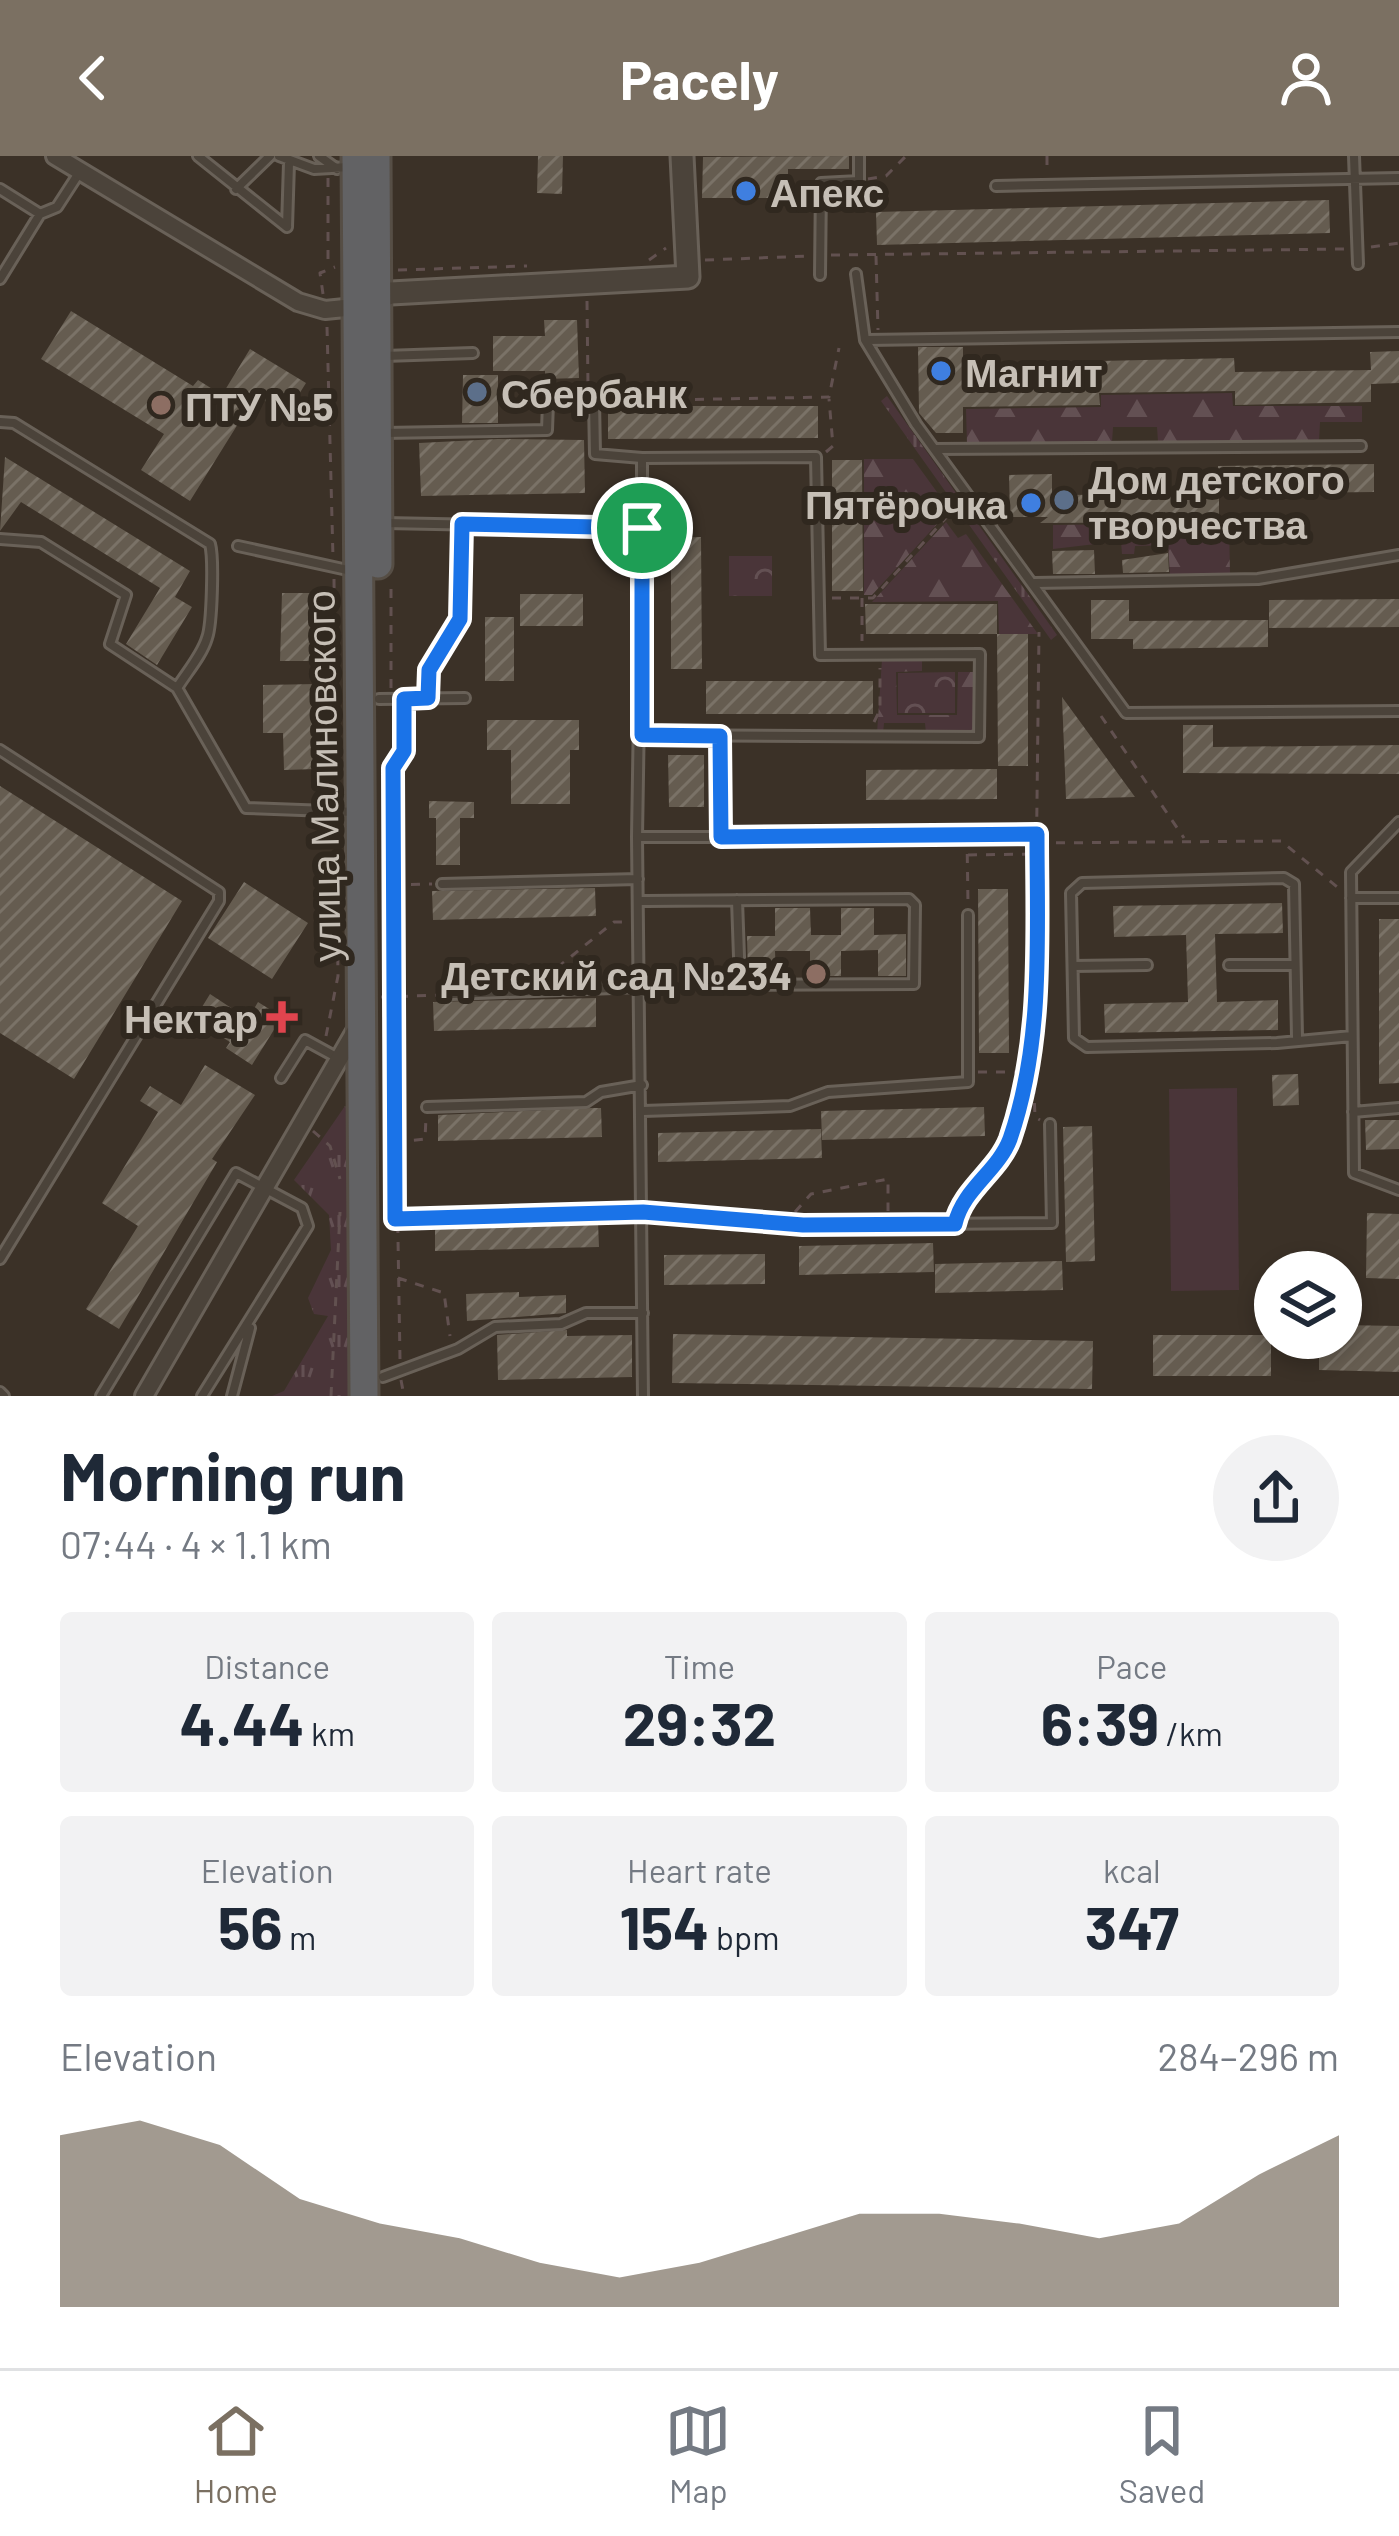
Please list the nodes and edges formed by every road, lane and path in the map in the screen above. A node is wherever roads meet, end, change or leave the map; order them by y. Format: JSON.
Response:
{"nodes":[{"id":1,"x":56,"y":156,"type":"edge"},
{"id":2,"x":198,"y":156,"type":"edge"},
{"id":3,"x":270,"y":156,"type":"edge"},
{"id":4,"x":279,"y":156,"type":"edge"},
{"id":5,"x":319,"y":156,"type":"edge"},
{"id":6,"x":682,"y":156,"type":"edge"},
{"id":7,"x":859,"y":156,"type":"edge"},
{"id":8,"x":905,"y":156,"type":"edge"},
{"id":9,"x":1047,"y":156,"type":"edge"},
{"id":10,"x":1354,"y":156,"type":"edge"},
{"id":11,"x":289,"y":163,"type":"junction"},
{"id":12,"x":351,"y":163,"type":"edge"},
{"id":13,"x":80,"y":171,"type":"junction"},
{"id":14,"x":1399,"y":178,"type":"edge"},
{"id":15,"x":1355,"y":179,"type":"junction"},
{"id":16,"x":859,"y":181,"type":"junction"},
{"id":17,"x":1047,"y":185,"type":"junction"},
{"id":18,"x":996,"y":186,"type":"dead end"},
{"id":19,"x":236,"y":189,"type":"junction"},
{"id":20,"x":0,"y":190,"type":"edge"},
{"id":21,"x":40,"y":214,"type":"junction"},
{"id":22,"x":1399,"y":243,"type":"edge"},
{"id":23,"x":1358,"y":248,"type":"junction"},
{"id":24,"x":876,"y":254,"type":"junction"},
{"id":25,"x":820,"y":256,"type":"junction"},
{"id":26,"x":687,"y":260,"type":"junction"},
{"id":27,"x":646,"y":262,"type":"dead end"},
{"id":28,"x":1358,"y":264,"type":"dead end"},
{"id":29,"x":531,"y":266,"type":"dead end"},
{"id":30,"x":392,"y":270,"type":"dead end"},
{"id":31,"x":320,"y":273,"type":"dead end"},
{"id":32,"x":856,"y":274,"type":"dead end"},
{"id":33,"x":820,"y":275,"type":"dead end"},
{"id":34,"x":0,"y":279,"type":"edge"},
{"id":35,"x":587,"y":297,"type":"dead end"},
{"id":36,"x":366,"y":302,"type":"junction"},
{"id":37,"x":1399,"y":332,"type":"edge"},
{"id":38,"x":865,"y":340,"type":"junction"},
{"id":39,"x":878,"y":340,"type":"junction"},
{"id":40,"x":329,"y":343,"type":"dead end"},
{"id":41,"x":839,"y":348,"type":"dead end"},
{"id":42,"x":473,"y":353,"type":"dead end"},
{"id":43,"x":376,"y":356,"type":"junction"},
{"id":44,"x":829,"y":398,"type":"junction"},
{"id":45,"x":591,"y":401,"type":"junction"},
{"id":46,"x":0,"y":422,"type":"edge"},
{"id":47,"x":377,"y":433,"type":"junction"},
{"id":48,"x":1361,"y":446,"type":"dead end"},
{"id":49,"x":934,"y":449,"type":"junction"},
{"id":50,"x":822,"y":456,"type":"dead end"},
{"id":51,"x":642,"y":458,"type":"junction"},
{"id":52,"x":954,"y":509,"type":"dead end"},
{"id":53,"x":377,"y":523,"type":"junction"},
{"id":54,"x":462,"y":524,"type":"junction"},
{"id":55,"x":642,"y":528,"type":"junction"},
{"id":56,"x":0,"y":539,"type":"edge"},
{"id":57,"x":238,"y":545,"type":"dead end"},
{"id":58,"x":1399,"y":555,"type":"edge"},
{"id":59,"x":346,"y":570,"type":"junction"},
{"id":60,"x":1034,"y":583,"type":"junction"},
{"id":61,"x":819,"y":598,"type":"junction"},
{"id":62,"x":862,"y":598,"type":"junction"},
{"id":63,"x":1039,"y":632,"type":"dead end"},
{"id":64,"x":862,"y":655,"type":"junction"},
{"id":65,"x":880,"y":655,"type":"junction"},
{"id":66,"x":177,"y":688,"type":"junction"},
{"id":67,"x":428,"y":698,"type":"junction"},
{"id":68,"x":465,"y":698,"type":"dead end"},
{"id":69,"x":391,"y":699,"type":"junction"},
{"id":70,"x":1399,"y":712,"type":"edge"},
{"id":71,"x":1101,"y":716,"type":"dead end"},
{"id":72,"x":642,"y":735,"type":"junction"},
{"id":73,"x":720,"y":736,"type":"junction"},
{"id":74,"x":874,"y":736,"type":"junction"},
{"id":75,"x":0,"y":750,"type":"edge"},
{"id":76,"x":349,"y":812,"type":"junction"},
{"id":77,"x":1399,"y":822,"type":"edge"},
{"id":78,"x":1037,"y":834,"type":"junction"},
{"id":79,"x":967,"y":835,"type":"junction"},
{"id":80,"x":637,"y":837,"type":"junction"},
{"id":81,"x":721,"y":837,"type":"junction"},
{"id":82,"x":1187,"y":842,"type":"junction"},
{"id":83,"x":1037,"y":843,"type":"junction"},
{"id":84,"x":1037,"y":854,"type":"junction"},
{"id":85,"x":968,"y":855,"type":"junction"},
{"id":86,"x":638,"y":879,"type":"junction"},
{"id":87,"x":442,"y":884,"type":"joint"},
{"id":88,"x":391,"y":885,"type":"junction"},
{"id":89,"x":1351,"y":898,"type":"junction"},
{"id":90,"x":1399,"y":898,"type":"edge"},
{"id":91,"x":737,"y":900,"type":"junction"},
{"id":92,"x":638,"y":901,"type":"junction"},
{"id":93,"x":968,"y":915,"type":"joint"},
{"id":94,"x":628,"y":922,"type":"dead end"},
{"id":95,"x":1147,"y":965,"type":"dead end"},
{"id":96,"x":1228,"y":965,"type":"dead end"},
{"id":97,"x":1295,"y":965,"type":"junction"},
{"id":98,"x":1072,"y":966,"type":"junction"},
{"id":99,"x":640,"y":987,"type":"junction"},
{"id":100,"x":527,"y":992,"type":"junction"},
{"id":101,"x":453,"y":994,"type":"joint"},
{"id":102,"x":379,"y":1003,"type":"junction"},
{"id":103,"x":1352,"y":1036,"type":"junction"},
{"id":104,"x":1297,"y":1037,"type":"junction"},
{"id":105,"x":322,"y":1049,"type":"junction"},
{"id":106,"x":1034,"y":1054,"type":"junction"},
{"id":107,"x":340,"y":1060,"type":"junction"},
{"id":108,"x":1032,"y":1065,"type":"junction"},
{"id":109,"x":968,"y":1072,"type":"junction"},
{"id":110,"x":281,"y":1078,"type":"dead end"},
{"id":111,"x":642,"y":1085,"type":"junction"},
{"id":112,"x":427,"y":1107,"type":"joint"},
{"id":113,"x":1399,"y":1108,"type":"edge"},
{"id":114,"x":643,"y":1111,"type":"junction"},
{"id":115,"x":1353,"y":1112,"type":"junction"},
{"id":116,"x":1050,"y":1124,"type":"joint"},
{"id":117,"x":305,"y":1126,"type":"junction"},
{"id":118,"x":394,"y":1142,"type":"junction"},
{"id":119,"x":268,"y":1186,"type":"junction"},
{"id":120,"x":341,"y":1189,"type":"dead end"},
{"id":121,"x":1399,"y":1190,"type":"edge"},
{"id":122,"x":340,"y":1212,"type":"dead end"},
{"id":123,"x":643,"y":1212,"type":"junction"},
{"id":124,"x":434,"y":1218,"type":"joint"},
{"id":125,"x":395,"y":1219,"type":"junction"},
{"id":126,"x":786,"y":1222,"type":"junction"},
{"id":127,"x":889,"y":1224,"type":"junction"},
{"id":128,"x":955,"y":1224,"type":"junction"},
{"id":129,"x":0,"y":1259,"type":"edge"},
{"id":130,"x":396,"y":1278,"type":"junction"},
{"id":131,"x":643,"y":1313,"type":"junction"},
{"id":132,"x":252,"y":1320,"type":"junction"},
{"id":133,"x":452,"y":1351,"type":"junction"},
{"id":134,"x":387,"y":1387,"type":"edge"},
{"id":135,"x":146,"y":1395,"type":"edge"},
{"id":136,"x":101,"y":1396,"type":"edge"},
{"id":137,"x":202,"y":1396,"type":"edge"},
{"id":138,"x":232,"y":1396,"type":"edge"},
{"id":139,"x":331,"y":1396,"type":"edge"},
{"id":140,"x":643,"y":1396,"type":"edge"}],
"edges":[{"from":1,"to":13,"type":"street"},
{"from":2,"to":19,"type":"lane"},
{"from":3,"to":19,"type":"lane"},
{"from":4,"to":11,"type":"lane"},
{"from":5,"to":12,"type":"lane"},
{"from":6,"to":26,"type":"street"},
{"from":7,"to":16,"type":"lane"},
{"from":8,"to":16,"type":"path"},
{"from":9,"to":17,"type":"path"},
{"from":10,"to":15,"type":"lane"},
{"from":11,"to":12,"type":"lane"},
{"from":11,"to":19,"type":"lane"},
{"from":12,"to":31,"type":"path"},
{"from":12,"to":36,"type":"highway","name":"улица Малиновского"},
{"from":13,"to":21,"type":"lane"},
{"from":13,"to":36,"type":"street"},
{"from":14,"to":15,"type":"lane"},
{"from":15,"to":17,"type":"lane"},
{"from":15,"to":23,"type":"lane"},
{"from":16,"to":25,"type":"lane"},
{"from":17,"to":18,"type":"lane"},
{"from":20,"to":21,"type":"lane"},
{"from":21,"to":34,"type":"lane"},
{"from":22,"to":23,"type":"path"},
{"from":23,"to":24,"type":"path"},
{"from":23,"to":28,"type":"lane"},
{"from":24,"to":25,"type":"path"},
{"from":24,"to":39,"type":"path"},
{"from":25,"to":26,"type":"path"},
{"from":25,"to":33,"type":"lane"},
{"from":26,"to":27,"type":"path"},
{"from":26,"to":36,"type":"street"},
{"from":29,"to":30,"type":"path"},
{"from":32,"to":38,"type":"lane"},
{"from":35,"to":45,"type":"path"},
{"from":36,"to":43,"type":"highway","name":"улица Малиновского"},
{"from":36,"to":59,"type":"highway","name":"улица Малиновского"},
{"from":37,"to":39,"type":"lane"},
{"from":38,"to":39,"type":"lane"},
{"from":38,"to":49,"type":"lane"},
{"from":40,"to":59,"type":"path"},
{"from":41,"to":44,"type":"path"},
{"from":42,"to":43,"type":"lane"},
{"from":43,"to":47,"type":"highway","name":"улица Малиновского"},
{"from":44,"to":45,"type":"path"},
{"from":44,"to":50,"type":"path"},
{"from":45,"to":47,"type":"lane"},
{"from":45,"to":51,"type":"lane"},
{"from":46,"to":66,"type":"lane"},
{"from":47,"to":53,"type":"highway","name":"улица Малиновского"},
{"from":48,"to":49,"type":"lane"},
{"from":49,"to":60,"type":"lane"},
{"from":51,"to":55,"type":"lane"},
{"from":51,"to":61,"type":"lane"},
{"from":52,"to":62,"type":"path"},
{"from":53,"to":54,"type":"lane"},
{"from":53,"to":69,"type":"highway","name":"улица Малиновского"},
{"from":54,"to":55,"type":"lane"},
{"from":54,"to":67,"type":"path"},
{"from":55,"to":72,"type":"lane"},
{"from":56,"to":66,"type":"lane"},
{"from":57,"to":59,"type":"lane"},
{"from":58,"to":60,"type":"lane"},
{"from":59,"to":76,"type":"highway","name":"улица Малиновского"},
{"from":59,"to":76,"type":"path"},
{"from":60,"to":70,"type":"lane"},
{"from":61,"to":62,"type":"path"},
{"from":61,"to":64,"type":"lane"},
{"from":62,"to":64,"type":"path"},
{"from":63,"to":78,"type":"path"},
{"from":64,"to":65,"type":"lane"},
{"from":65,"to":74,"type":"path"},
{"from":65,"to":74,"type":"lane"},
{"from":66,"to":76,"type":"lane"},
{"from":67,"to":68,"type":"lane"},
{"from":67,"to":69,"type":"lane"},
{"from":69,"to":88,"type":"path"},
{"from":69,"to":102,"type":"highway","name":"улица Малиновского"},
{"from":71,"to":82,"type":"path"},
{"from":72,"to":73,"type":"lane"},
{"from":72,"to":80,"type":"lane"},
{"from":73,"to":74,"type":"lane"},
{"from":73,"to":81,"type":"lane"},
{"from":75,"to":129,"type":"lane"},
{"from":76,"to":102,"type":"highway","name":"улица Малиновского"},
{"from":76,"to":105,"type":"path"},
{"from":77,"to":89,"type":"lane"},
{"from":78,"to":79,"type":"path"},
{"from":78,"to":83,"type":"path"},
{"from":79,"to":81,"type":"path"},
{"from":79,"to":85,"type":"path"},
{"from":80,"to":81,"type":"lane"},
{"from":80,"to":86,"type":"lane"},
{"from":82,"to":83,"type":"path"},
{"from":82,"to":89,"type":"path"},
{"from":83,"to":84,"type":"path"},
{"from":84,"to":85,"type":"path"},
{"from":84,"to":106,"type":"path"},
{"from":85,"to":93,"type":"path"},
{"from":86,"to":87,"type":"lane"},
{"from":86,"to":92,"type":"lane"},
{"from":87,"to":88,"type":"path"},
{"from":88,"to":102,"type":"path"},
{"from":89,"to":90,"type":"lane"},
{"from":89,"to":103,"type":"lane"},
{"from":91,"to":91,"type":"lane"},
{"from":91,"to":92,"type":"lane"},
{"from":92,"to":99,"type":"lane"},
{"from":93,"to":109,"type":"lane"},
{"from":94,"to":100,"type":"path"},
{"from":95,"to":98,"type":"lane"},
{"from":96,"to":97,"type":"lane"},
{"from":97,"to":98,"type":"lane"},
{"from":97,"to":104,"type":"lane"},
{"from":98,"to":104,"type":"lane"},
{"from":99,"to":100,"type":"lane"},
{"from":99,"to":111,"type":"lane"},
{"from":100,"to":101,"type":"lane"},
{"from":101,"to":102,"type":"path"},
{"from":102,"to":107,"type":"street"},
{"from":102,"to":118,"type":"path"},
{"from":102,"to":134,"type":"highway","name":"улица Малиновского"},
{"from":103,"to":104,"type":"lane"},
{"from":103,"to":115,"type":"lane"},
{"from":105,"to":107,"type":"lane"},
{"from":105,"to":110,"type":"lane"},
{"from":106,"to":108,"type":"path"},
{"from":106,"to":109,"type":"path"},
{"from":107,"to":117,"type":"street"},
{"from":108,"to":116,"type":"path"},
{"from":108,"to":128,"type":"path"},
{"from":109,"to":114,"type":"lane"},
{"from":111,"to":112,"type":"lane"},
{"from":111,"to":114,"type":"lane"},
{"from":112,"to":118,"type":"path"},
{"from":113,"to":115,"type":"lane"},
{"from":114,"to":123,"type":"lane"},
{"from":115,"to":121,"type":"lane"},
{"from":116,"to":128,"type":"lane"},
{"from":117,"to":119,"type":"street"},
{"from":117,"to":120,"type":"path"},
{"from":118,"to":125,"type":"path"},
{"from":119,"to":132,"type":"lane"},
{"from":119,"to":135,"type":"street"},
{"from":119,"to":136,"type":"lane"},
{"from":122,"to":139,"type":"path"},
{"from":123,"to":124,"type":"lane"},
{"from":123,"to":126,"type":"lane"},
{"from":123,"to":131,"type":"lane"},
{"from":124,"to":125,"type":"path"},
{"from":125,"to":130,"type":"path"},
{"from":126,"to":127,"type":"lane"},
{"from":126,"to":127,"type":"path"},
{"from":127,"to":128,"type":"lane"},
{"from":130,"to":133,"type":"path"},
{"from":130,"to":134,"type":"path"},
{"from":131,"to":133,"type":"lane"},
{"from":131,"to":140,"type":"lane"},
{"from":132,"to":137,"type":"lane"},
{"from":132,"to":138,"type":"lane"},
{"from":133,"to":134,"type":"lane"}]}
